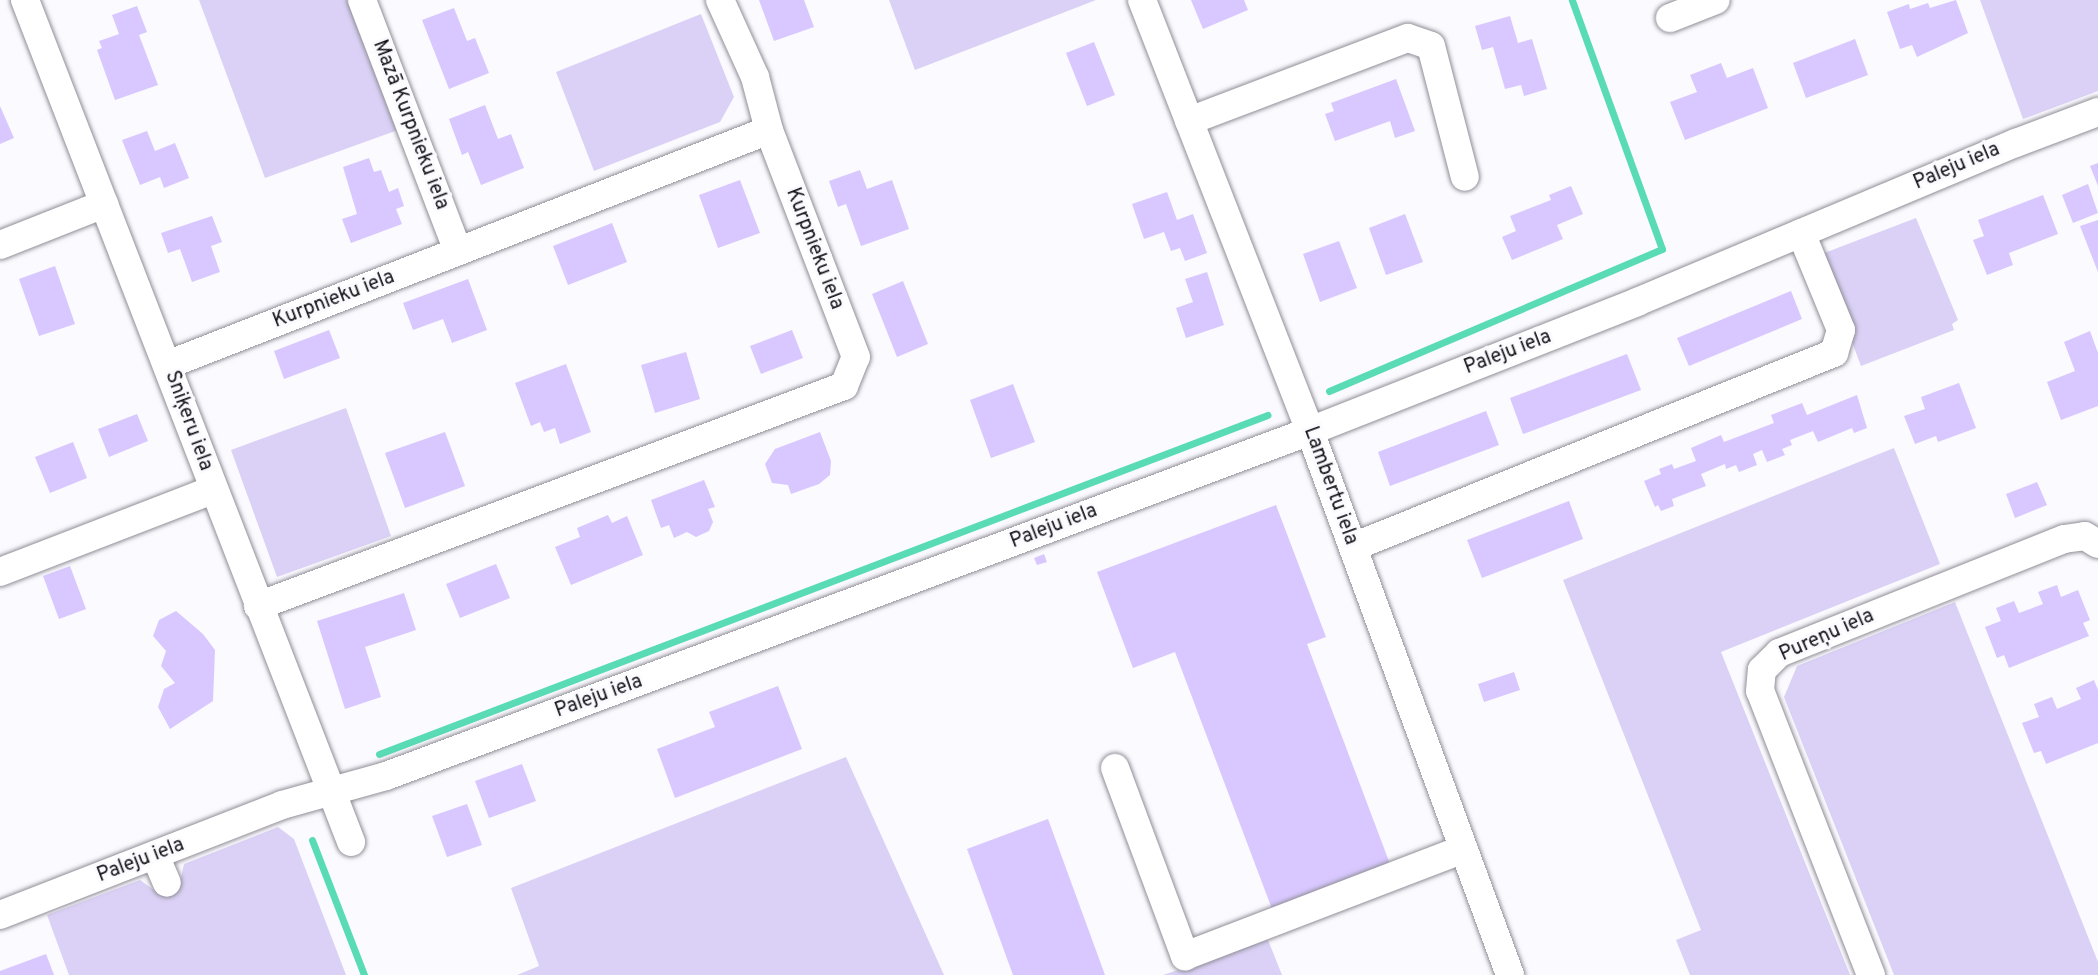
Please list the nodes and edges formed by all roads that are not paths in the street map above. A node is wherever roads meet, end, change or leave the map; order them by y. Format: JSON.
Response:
{"nodes":[{"id":1,"x":25,"y":0,"type":"edge"},
{"id":2,"x":362,"y":0,"type":"edge"},
{"id":3,"x":720,"y":0,"type":"edge"},
{"id":4,"x":1142,"y":0,"type":"edge"},
{"id":5,"x":1716,"y":0,"type":"edge"},
{"id":6,"x":1670,"y":18,"type":"dead end"},
{"id":7,"x":2098,"y":112,"type":"edge"},
{"id":8,"x":1189,"y":121,"type":"junction"},
{"id":9,"x":769,"y":130,"type":"junction"},
{"id":10,"x":1465,"y":177,"type":"dead end"},
{"id":11,"x":104,"y":204,"type":"junction"},
{"id":12,"x":1801,"y":233,"type":"junction"},
{"id":13,"x":0,"y":245,"type":"edge"},
{"id":14,"x":458,"y":251,"type":"junction"},
{"id":15,"x":167,"y":365,"type":"junction"},
{"id":16,"x":1310,"y":430,"type":"junction"},
{"id":17,"x":213,"y":490,"type":"junction"},
{"id":18,"x":2098,"y":544,"type":"edge"},
{"id":19,"x":1353,"y":547,"type":"junction"},
{"id":20,"x":0,"y":572,"type":"edge"},
{"id":21,"x":258,"y":606,"type":"junction"},
{"id":22,"x":1114,"y":768,"type":"dead end"},
{"id":23,"x":332,"y":792,"type":"junction"},
{"id":24,"x":351,"y":842,"type":"dead end"},
{"id":25,"x":1461,"y":850,"type":"junction"},
{"id":26,"x":155,"y":855,"type":"junction"},
{"id":27,"x":166,"y":883,"type":"dead end"},
{"id":28,"x":0,"y":915,"type":"edge"},
{"id":29,"x":1510,"y":975,"type":"edge"},
{"id":30,"x":1871,"y":975,"type":"edge"}],
"edges":[{"from":1,"to":11,"type":"street","name":"Sniķeru iela"},
{"from":2,"to":14,"type":"street","name":"Mazā Kurpnieku iela"},
{"from":3,"to":9,"type":"street"},
{"from":4,"to":8,"type":"street","name":"Lambertu iela"},
{"from":5,"to":6,"type":"street"},
{"from":7,"to":12,"type":"street","name":"Paleju iela"},
{"from":8,"to":10,"type":"street"},
{"from":8,"to":16,"type":"street","name":"Lambertu iela"},
{"from":9,"to":14,"type":"street","name":"Kurpnieku iela"},
{"from":9,"to":21,"type":"street","name":"Kurpnieku iela"},
{"from":11,"to":13,"type":"street"},
{"from":11,"to":15,"type":"street","name":"Sniķeru iela"},
{"from":12,"to":16,"type":"street","name":"Paleju iela"},
{"from":12,"to":19,"type":"street"},
{"from":14,"to":15,"type":"street","name":"Kurpnieku iela"},
{"from":15,"to":17,"type":"street","name":"Sniķeru iela"},
{"from":16,"to":19,"type":"street","name":"Lambertu iela"},
{"from":16,"to":23,"type":"street","name":"Paleju iela"},
{"from":17,"to":20,"type":"street"},
{"from":17,"to":21,"type":"street","name":"Sniķeru iela"},
{"from":18,"to":30,"type":"street","name":"Pureņu iela"},
{"from":19,"to":25,"type":"street","name":"Lambertu iela"},
{"from":21,"to":23,"type":"street","name":"Sniķeru iela"},
{"from":22,"to":25,"type":"street"},
{"from":23,"to":24,"type":"street","name":"Sniķeru iela"},
{"from":23,"to":26,"type":"street","name":"Paleju iela"},
{"from":25,"to":29,"type":"street","name":"Lambertu iela"},
{"from":26,"to":27,"type":"street"},
{"from":26,"to":28,"type":"street","name":"Paleju iela"}]}
